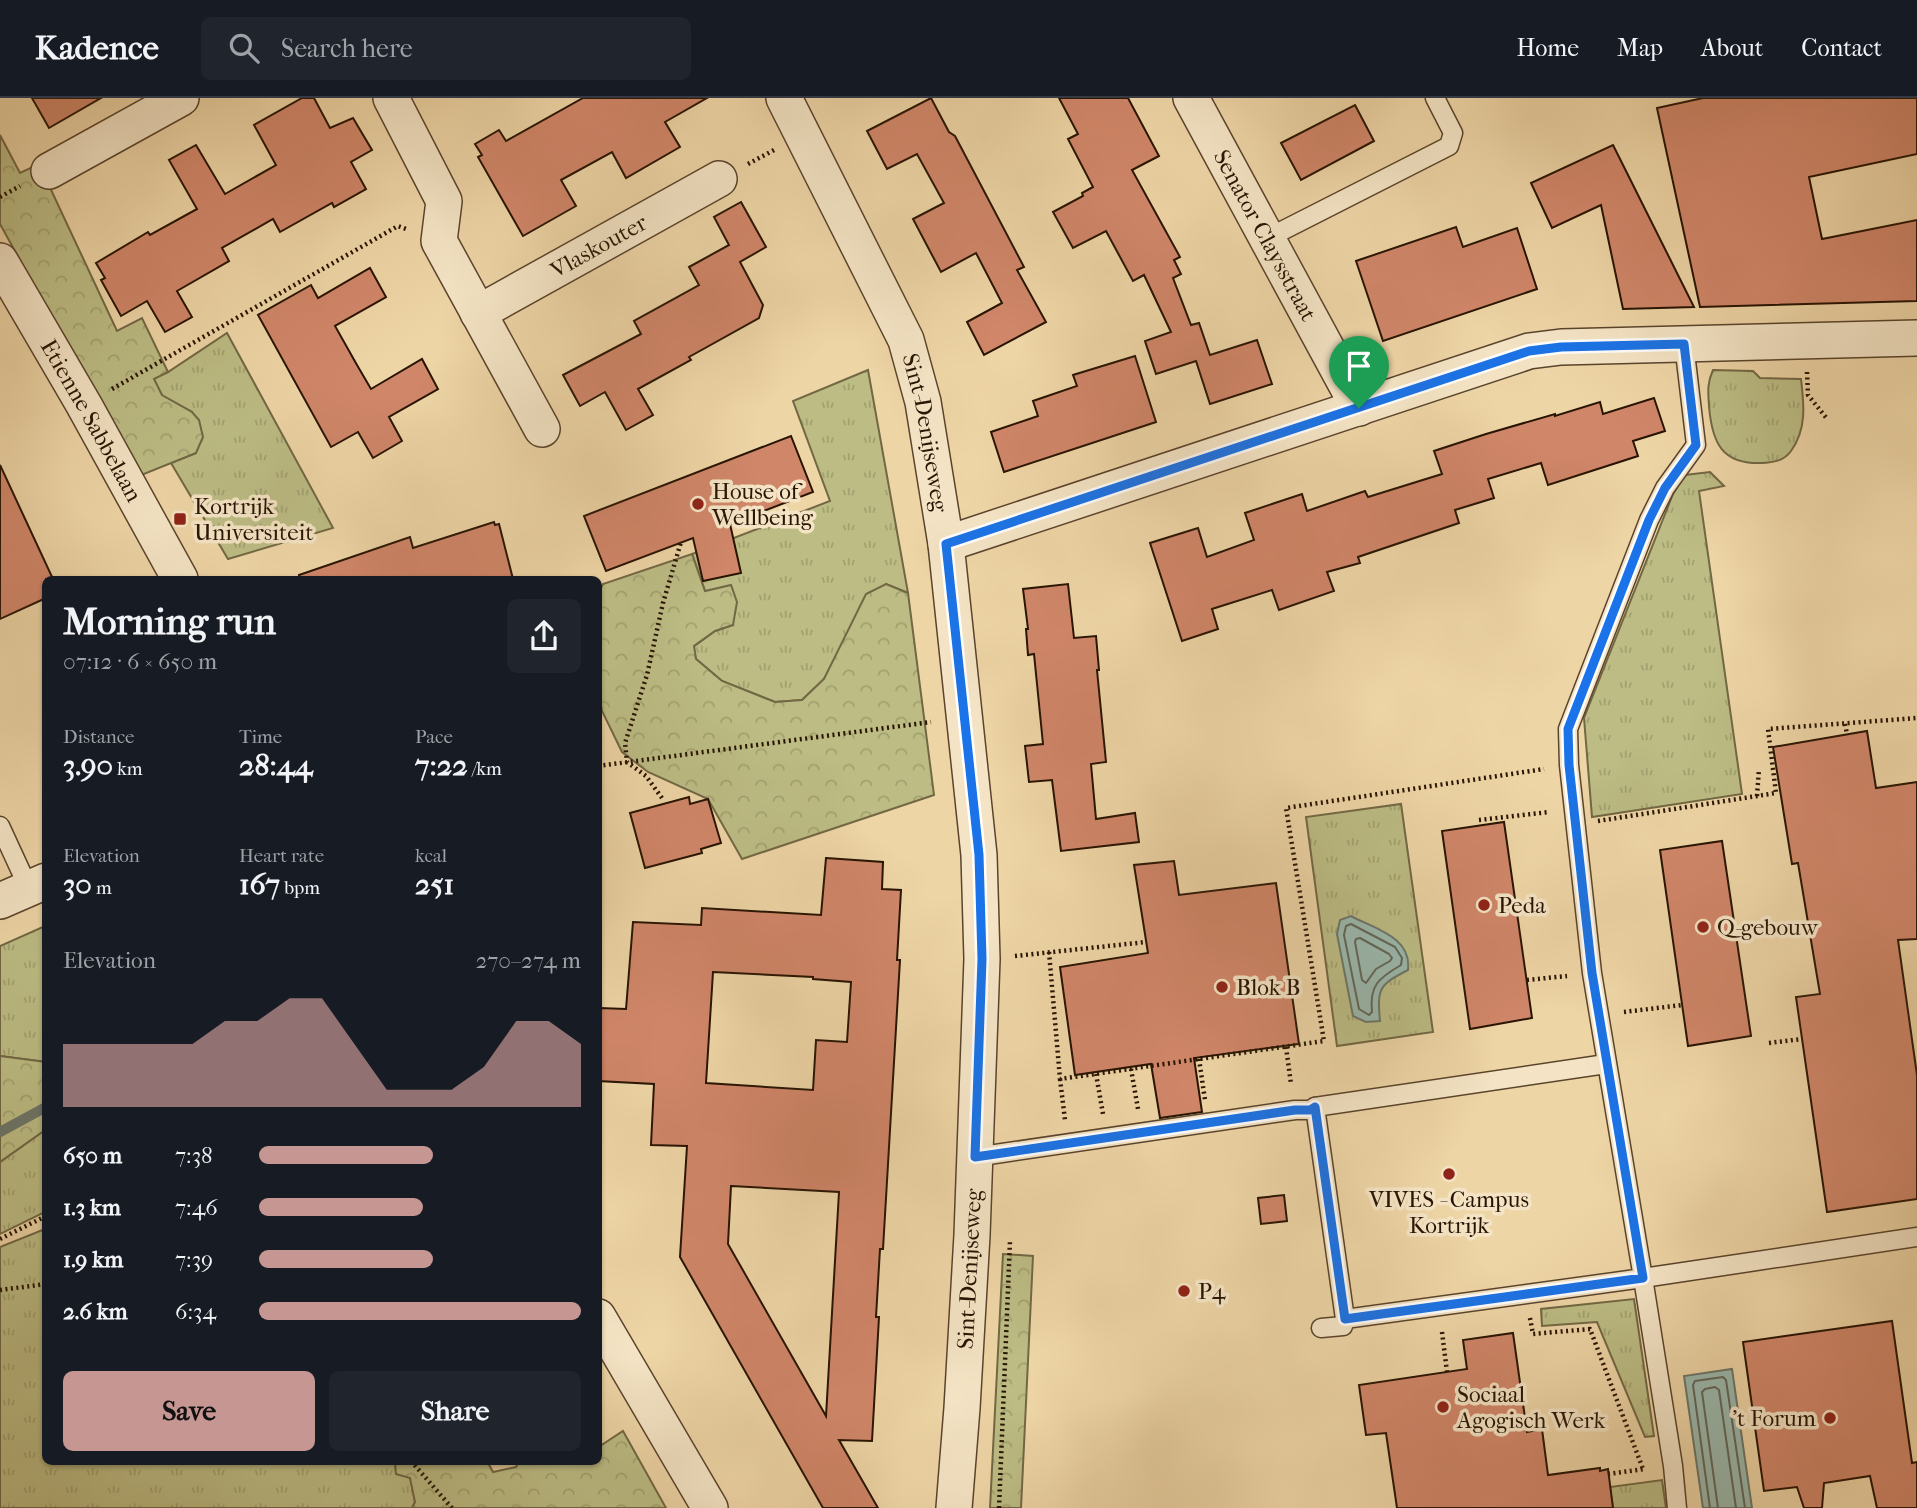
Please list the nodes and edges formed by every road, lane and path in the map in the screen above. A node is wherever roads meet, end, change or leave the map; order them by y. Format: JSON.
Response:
{"nodes":[{"id":1,"x":181,"y":98,"type":"edge"},
{"id":2,"x":783,"y":98,"type":"edge"},
{"id":3,"x":1191,"y":98,"type":"edge"},
{"id":4,"x":1435,"y":98,"type":"edge"},
{"id":5,"x":401,"y":101,"type":"edge"},
{"id":6,"x":802,"y":135,"type":"junction"},
{"id":7,"x":49,"y":171,"type":"dead end"},
{"id":8,"x":719,"y":179,"type":"joint"},
{"id":9,"x":1266,"y":239,"type":"junction"},
{"id":10,"x":439,"y":241,"type":"junction"},
{"id":11,"x":0,"y":261,"type":"edge"},
{"id":12,"x":478,"y":313,"type":"junction"},
{"id":13,"x":1917,"y":338,"type":"edge"},
{"id":14,"x":1805,"y":341,"type":"junction"},
{"id":15,"x":1684,"y":344,"type":"junction"},
{"id":16,"x":83,"y":405,"type":"junction"},
{"id":17,"x":1359,"y":408,"type":"junction"},
{"id":18,"x":1828,"y":420,"type":"dead end"},
{"id":19,"x":542,"y":429,"type":"dead end"},
{"id":20,"x":681,"y":542,"type":"dead end"},
{"id":21,"x":946,"y":544,"type":"junction"},
{"id":22,"x":178,"y":576,"type":"edge"},
{"id":23,"x":963,"y":718,"type":"junction"},
{"id":24,"x":1917,"y":718,"type":"edge"},
{"id":25,"x":1846,"y":724,"type":"junction"},
{"id":26,"x":1847,"y":734,"type":"dead end"},
{"id":27,"x":627,"y":762,"type":"junction"},
{"id":28,"x":602,"y":765,"type":"edge"},
{"id":29,"x":1569,"y":765,"type":"junction"},
{"id":30,"x":1759,"y":769,"type":"dead end"},
{"id":31,"x":1757,"y":796,"type":"junction"},
{"id":32,"x":662,"y":798,"type":"dead end"},
{"id":33,"x":1575,"y":817,"type":"junction"},
{"id":34,"x":1479,"y":820,"type":"dead end"},
{"id":35,"x":0,"y":826,"type":"edge"},
{"id":36,"x":25,"y":890,"type":"edge"},
{"id":37,"x":1146,"y":942,"type":"dead end"},
{"id":38,"x":1049,"y":952,"type":"junction"},
{"id":39,"x":982,"y":959,"type":"junction"},
{"id":40,"x":1592,"y":973,"type":"junction"},
{"id":41,"x":1527,"y":980,"type":"dead end"},
{"id":42,"x":1682,"y":1005,"type":"dead end"},
{"id":43,"x":1599,"y":1015,"type":"junction"},
{"id":44,"x":1802,"y":1039,"type":"dead end"},
{"id":45,"x":1769,"y":1043,"type":"dead end"},
{"id":46,"x":1286,"y":1047,"type":"junction"},
{"id":47,"x":1199,"y":1059,"type":"junction"},
{"id":48,"x":1606,"y":1064,"type":"junction"},
{"id":49,"x":1131,"y":1069,"type":"junction"},
{"id":50,"x":1096,"y":1074,"type":"junction"},
{"id":51,"x":1060,"y":1079,"type":"junction"},
{"id":52,"x":1315,"y":1107,"type":"junction"},
{"id":53,"x":1295,"y":1110,"type":"junction"},
{"id":54,"x":1209,"y":1124,"type":"junction"},
{"id":55,"x":1142,"y":1133,"type":"junction"},
{"id":56,"x":1107,"y":1138,"type":"junction"},
{"id":57,"x":1068,"y":1144,"type":"junction"},
{"id":58,"x":975,"y":1157,"type":"junction"},
{"id":59,"x":42,"y":1218,"type":"edge"},
{"id":60,"x":1917,"y":1237,"type":"edge"},
{"id":61,"x":0,"y":1239,"type":"edge"},
{"id":62,"x":1010,"y":1241,"type":"dead end"},
{"id":63,"x":1643,"y":1278,"type":"junction"},
{"id":64,"x":42,"y":1285,"type":"edge"},
{"id":65,"x":0,"y":1290,"type":"edge"},
{"id":66,"x":1525,"y":1295,"type":"junction"},
{"id":67,"x":1439,"y":1306,"type":"junction"},
{"id":68,"x":1345,"y":1319,"type":"junction"},
{"id":69,"x":602,"y":1324,"type":"edge"},
{"id":70,"x":1321,"y":1328,"type":"dead end"},
{"id":71,"x":1447,"y":1372,"type":"dead end"},
{"id":72,"x":414,"y":1465,"type":"edge"},
{"id":73,"x":1673,"y":1466,"type":"junction"},
{"id":74,"x":1643,"y":1469,"type":"junction"},
{"id":75,"x":1608,"y":1474,"type":"dead end"},
{"id":76,"x":452,"y":1508,"type":"edge"},
{"id":77,"x":710,"y":1508,"type":"edge"},
{"id":78,"x":954,"y":1508,"type":"edge"},
{"id":79,"x":999,"y":1508,"type":"edge"},
{"id":80,"x":1677,"y":1508,"type":"edge"}],
"edges":[{"from":1,"to":7,"type":"street"},
{"from":2,"to":6,"type":"street","name":"Sint-Denijseweg"},
{"from":3,"to":9,"type":"street","name":"Senator Claysstraat"},
{"from":4,"to":9,"type":"lane"},
{"from":5,"to":10,"type":"street"},
{"from":6,"to":8,"type":"path"},
{"from":6,"to":21,"type":"street","name":"Sint-Denijseweg"},
{"from":8,"to":12,"type":"street","name":"Vlaskouter"},
{"from":9,"to":17,"type":"street","name":"Senator Claysstraat"},
{"from":10,"to":12,"type":"street"},
{"from":10,"to":16,"type":"path"},
{"from":11,"to":16,"type":"street","name":"Etienne Sabbelaan"},
{"from":12,"to":19,"type":"street"},
{"from":13,"to":14,"type":"street"},
{"from":14,"to":15,"type":"street"},
{"from":14,"to":18,"type":"path"},
{"from":15,"to":17,"type":"street"},
{"from":15,"to":29,"type":"lane"},
{"from":16,"to":22,"type":"street","name":"Etienne Sabbelaan"},
{"from":17,"to":21,"type":"street"},
{"from":20,"to":27,"type":"path"},
{"from":21,"to":23,"type":"street","name":"Sint-Denijseweg"},
{"from":23,"to":27,"type":"path"},
{"from":23,"to":39,"type":"street","name":"Sint-Denijseweg"},
{"from":24,"to":25,"type":"path"},
{"from":25,"to":26,"type":"path"},
{"from":25,"to":31,"type":"path"},
{"from":27,"to":28,"type":"path"},
{"from":27,"to":32,"type":"path"},
{"from":29,"to":33,"type":"lane"},
{"from":29,"to":46,"type":"path"},
{"from":30,"to":31,"type":"path"},
{"from":31,"to":33,"type":"path"},
{"from":33,"to":34,"type":"path"},
{"from":33,"to":40,"type":"lane"},
{"from":35,"to":36,"type":"lane"},
{"from":37,"to":38,"type":"path"},
{"from":38,"to":39,"type":"path"},
{"from":38,"to":51,"type":"path"},
{"from":39,"to":58,"type":"street","name":"Sint-Denijseweg"},
{"from":40,"to":41,"type":"path"},
{"from":40,"to":43,"type":"lane"},
{"from":42,"to":43,"type":"path"},
{"from":43,"to":48,"type":"lane"},
{"from":44,"to":45,"type":"path"},
{"from":46,"to":47,"type":"path"},
{"from":46,"to":53,"type":"path"},
{"from":47,"to":49,"type":"path"},
{"from":47,"to":54,"type":"path"},
{"from":48,"to":52,"type":"lane"},
{"from":48,"to":63,"type":"lane"},
{"from":49,"to":50,"type":"path"},
{"from":49,"to":55,"type":"path"},
{"from":50,"to":51,"type":"path"},
{"from":50,"to":56,"type":"path"},
{"from":51,"to":57,"type":"path"},
{"from":52,"to":53,"type":"lane"},
{"from":52,"to":68,"type":"lane"},
{"from":53,"to":54,"type":"lane"},
{"from":54,"to":55,"type":"lane"},
{"from":55,"to":56,"type":"lane"},
{"from":56,"to":57,"type":"lane"},
{"from":57,"to":58,"type":"lane"},
{"from":58,"to":78,"type":"street","name":"Sint-Denijseweg"},
{"from":59,"to":61,"type":"path"},
{"from":60,"to":63,"type":"lane"},
{"from":62,"to":79,"type":"path"},
{"from":63,"to":66,"type":"lane"},
{"from":63,"to":73,"type":"lane"},
{"from":64,"to":65,"type":"path"},
{"from":66,"to":67,"type":"lane"},
{"from":66,"to":74,"type":"path"},
{"from":67,"to":68,"type":"lane"},
{"from":67,"to":71,"type":"path"},
{"from":68,"to":70,"type":"lane"},
{"from":69,"to":77,"type":"street"},
{"from":72,"to":76,"type":"path"},
{"from":73,"to":74,"type":"path"},
{"from":73,"to":80,"type":"lane"},
{"from":74,"to":75,"type":"path"}]}
